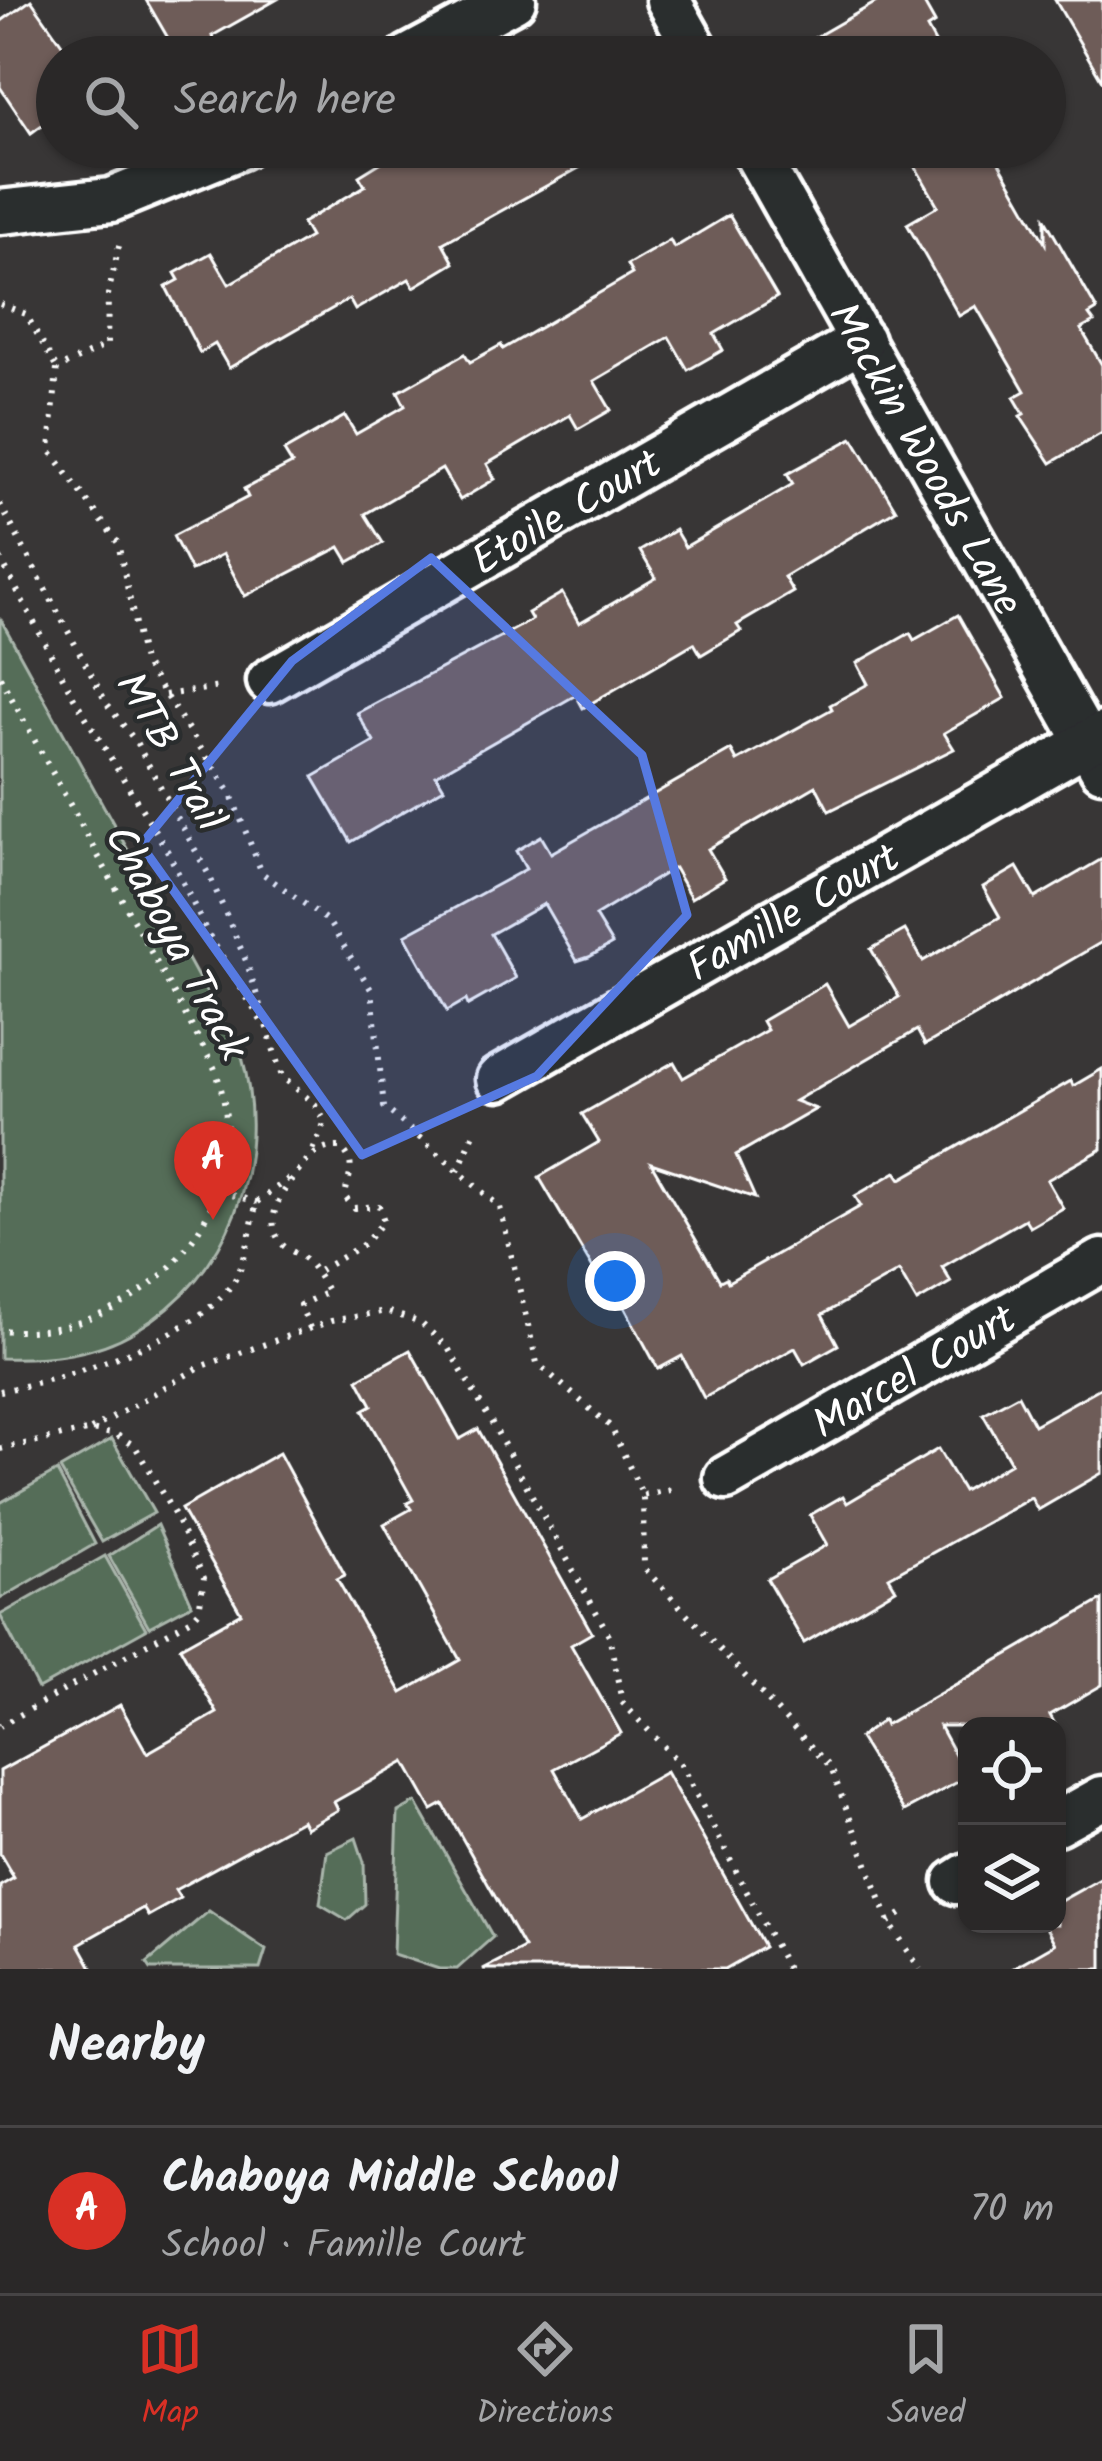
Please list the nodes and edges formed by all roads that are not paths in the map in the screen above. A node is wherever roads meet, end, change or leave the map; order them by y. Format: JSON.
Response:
{"nodes":[{"id":1,"x":514,"y":0,"type":"edge"},
{"id":2,"x":668,"y":0,"type":"edge"},
{"id":3,"x":447,"y":36,"type":"edge"},
{"id":4,"x":688,"y":36,"type":"edge"},
{"id":5,"x":189,"y":168,"type":"edge"},
{"id":6,"x":764,"y":168,"type":"edge"},
{"id":7,"x":0,"y":212,"type":"edge"},
{"id":8,"x":862,"y":340,"type":"junction"},
{"id":9,"x":269,"y":681,"type":"dead end"},
{"id":10,"x":1097,"y":749,"type":"edge"},
{"id":11,"x":498,"y":1079,"type":"dead end"},
{"id":12,"x":1102,"y":1261,"type":"edge"},
{"id":13,"x":726,"y":1478,"type":"dead end"},
{"id":14,"x":1102,"y":1798,"type":"edge"},
{"id":15,"x":1066,"y":1818,"type":"edge"}],
"edges":[{"from":1,"to":3,"type":"street"},
{"from":2,"to":4,"type":"street"},
{"from":5,"to":7,"type":"street"},
{"from":6,"to":8,"type":"street","name":"Mackin Woods Lane"},
{"from":8,"to":9,"type":"street","name":"Etoile Court"},
{"from":8,"to":10,"type":"street","name":"Mackin Woods Lane"},
{"from":10,"to":11,"type":"street","name":"Famille Court"},
{"from":12,"to":13,"type":"street","name":"Marcel Court"},
{"from":14,"to":15,"type":"street"}]}
